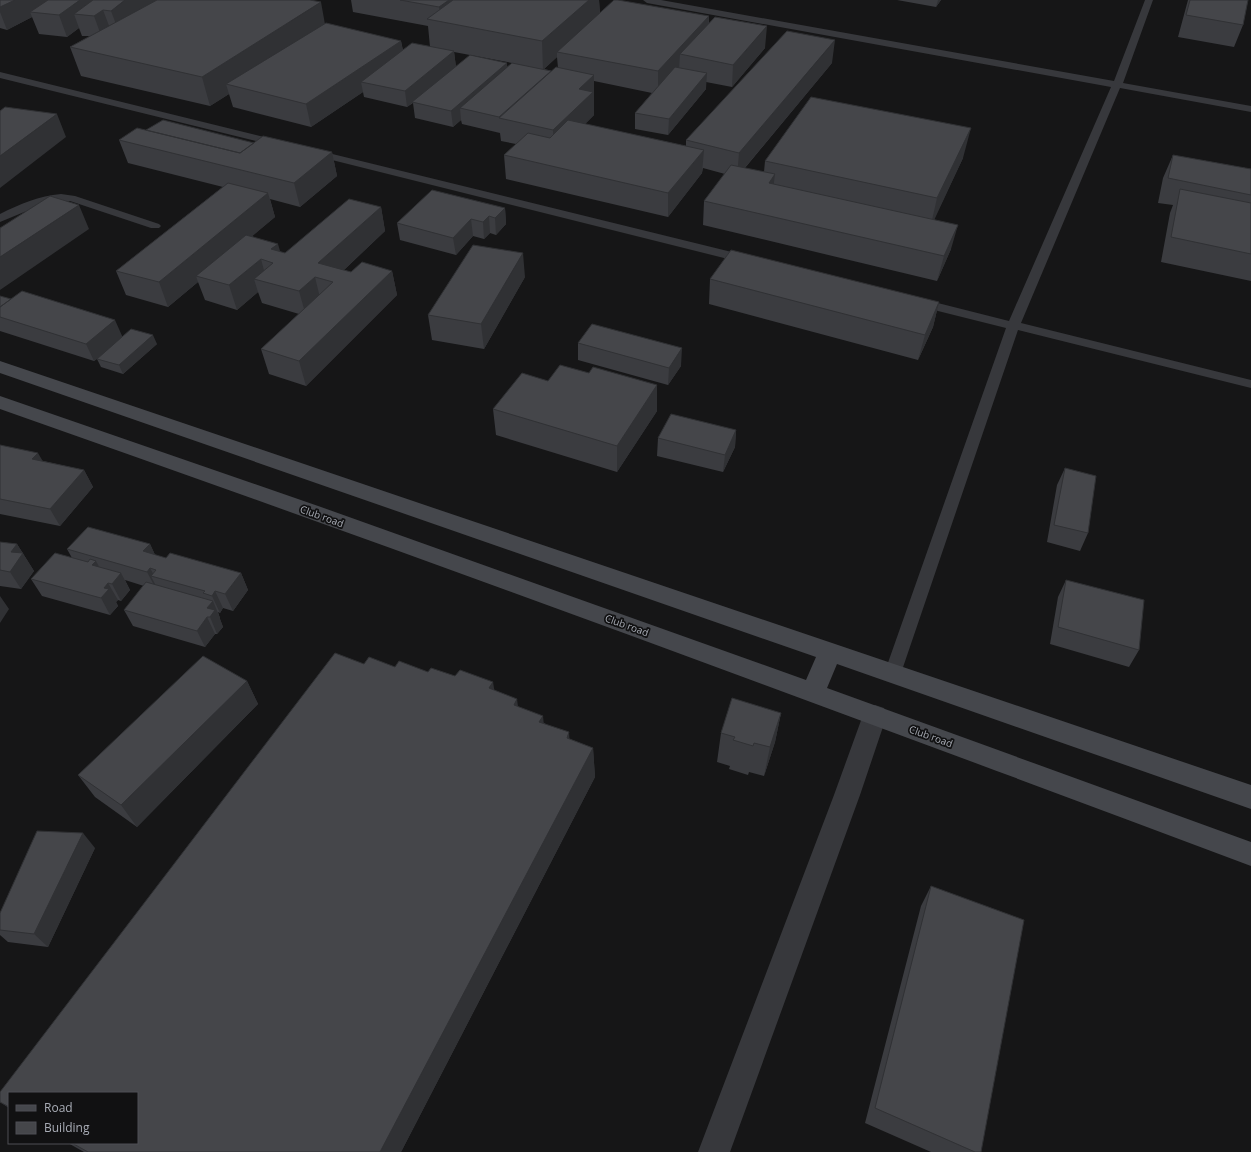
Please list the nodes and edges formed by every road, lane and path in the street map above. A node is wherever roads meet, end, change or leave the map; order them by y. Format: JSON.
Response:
{"nodes":[{"id":1,"x":647,"y":0,"type":"edge"},
{"id":2,"x":1149,"y":0,"type":"edge"},
{"id":3,"x":0,"y":75,"type":"edge"},
{"id":4,"x":1117,"y":85,"type":"junction"},
{"id":5,"x":1251,"y":109,"type":"edge"},
{"id":6,"x":0,"y":219,"type":"edge"},
{"id":7,"x":155,"y":226,"type":"dead end"},
{"id":8,"x":757,"y":262,"type":"edge"},
{"id":9,"x":904,"y":299,"type":"edge"},
{"id":10,"x":1013,"y":326,"type":"junction"},
{"id":11,"x":0,"y":367,"type":"edge"},
{"id":12,"x":1251,"y":384,"type":"edge"},
{"id":13,"x":0,"y":402,"type":"edge"},
{"id":14,"x":830,"y":652,"type":"junction"},
{"id":15,"x":893,"y":674,"type":"junction"},
{"id":16,"x":813,"y":692,"type":"junction"},
{"id":17,"x":875,"y":715,"type":"junction"},
{"id":18,"x":1251,"y":797,"type":"edge"},
{"id":19,"x":1251,"y":854,"type":"edge"},
{"id":20,"x":714,"y":1152,"type":"edge"}],
"edges":[{"from":1,"to":4,"type":"lane"},
{"from":2,"to":4,"type":"lane"},
{"from":3,"to":8,"type":"lane"},
{"from":4,"to":5,"type":"lane"},
{"from":4,"to":10,"type":"lane"},
{"from":6,"to":7,"type":"lane"},
{"from":9,"to":10,"type":"lane"},
{"from":10,"to":12,"type":"lane"},
{"from":10,"to":15,"type":"lane"},
{"from":11,"to":14,"type":"main road"},
{"from":13,"to":16,"type":"main road","name":"Club road"},
{"from":14,"to":15,"type":"main road"},
{"from":14,"to":16,"type":"main road"},
{"from":15,"to":18,"type":"main road"},
{"from":16,"to":17,"type":"main road","name":"Club road"},
{"from":17,"to":19,"type":"main road","name":"Club road"},
{"from":17,"to":20,"type":"street"}]}
